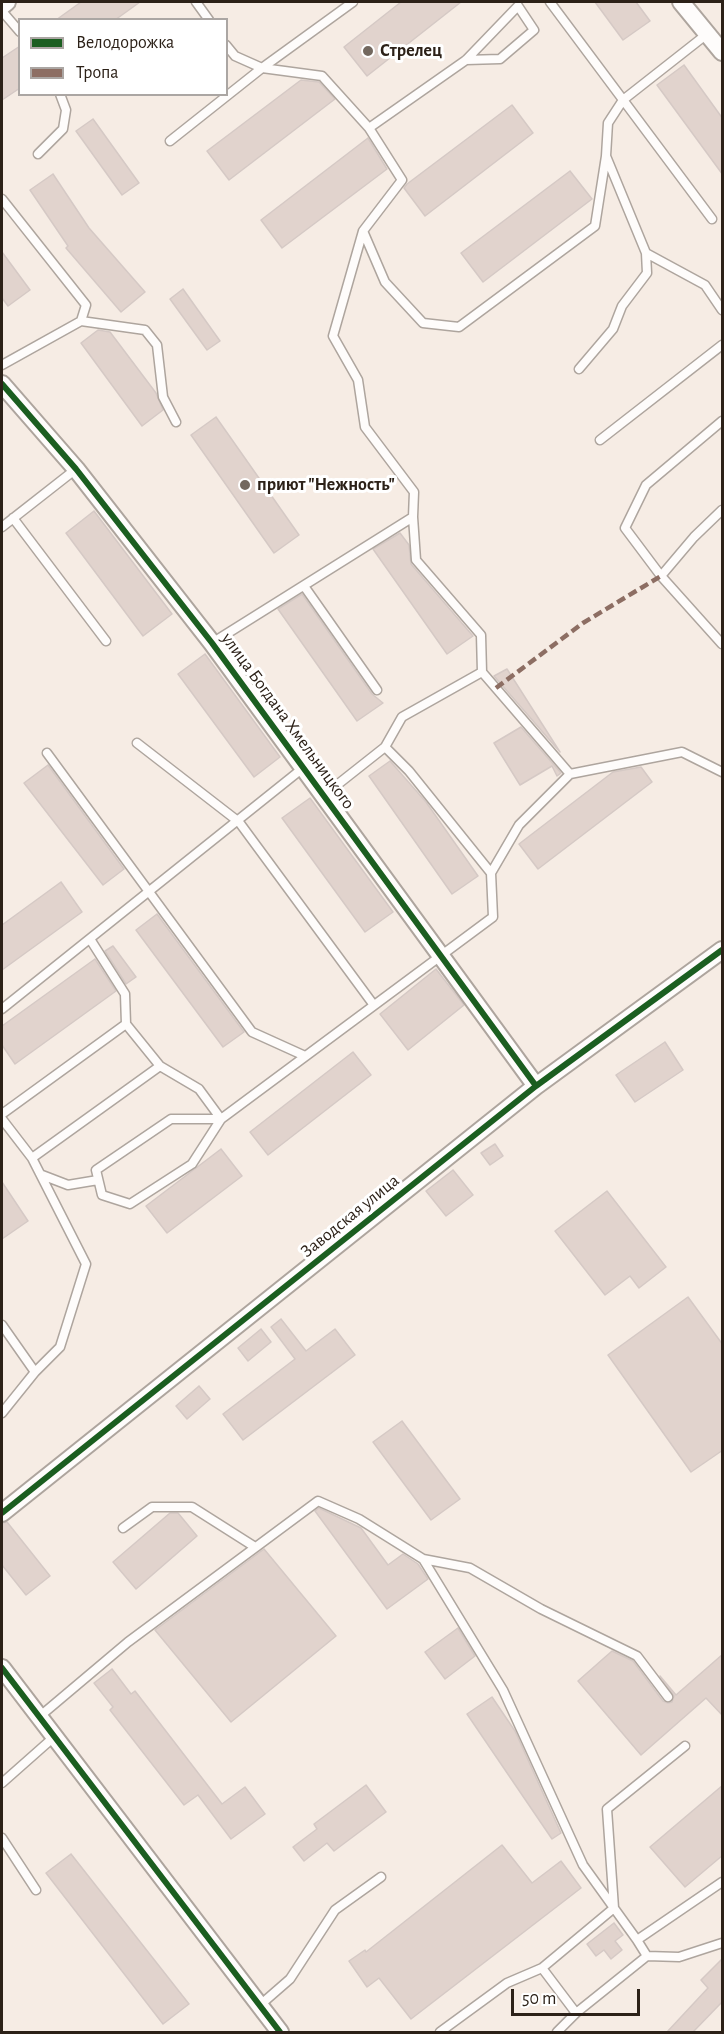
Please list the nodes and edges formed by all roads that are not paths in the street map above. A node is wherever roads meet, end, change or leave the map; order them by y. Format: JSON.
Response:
{"nodes":[{"id":1,"x":7,"y":2,"type":"edge"},
{"id":2,"x":196,"y":2,"type":"edge"},
{"id":3,"x":353,"y":2,"type":"edge"},
{"id":4,"x":550,"y":2,"type":"edge"},
{"id":5,"x":681,"y":2,"type":"edge"},
{"id":6,"x":2,"y":6,"type":"edge"},
{"id":7,"x":2,"y":11,"type":"edge"},
{"id":8,"x":208,"y":18,"type":"edge"},
{"id":9,"x":18,"y":30,"type":"edge"},
{"id":10,"x":707,"y":34,"type":"junction"},
{"id":11,"x":228,"y":47,"type":"edge"},
{"id":12,"x":723,"y":52,"type":"edge"},
{"id":13,"x":466,"y":60,"type":"junction"},
{"id":14,"x":262,"y":68,"type":"junction"},
{"id":15,"x":228,"y":95,"type":"edge"},
{"id":16,"x":61,"y":96,"type":"edge"},
{"id":17,"x":227,"y":96,"type":"edge"},
{"id":18,"x":623,"y":99,"type":"junction"},
{"id":19,"x":369,"y":128,"type":"junction"},
{"id":20,"x":170,"y":141,"type":"dead end"},
{"id":21,"x":38,"y":154,"type":"dead end"},
{"id":22,"x":606,"y":156,"type":"junction"},
{"id":23,"x":2,"y":199,"type":"edge"},
{"id":24,"x":712,"y":219,"type":"dead end"},
{"id":25,"x":363,"y":231,"type":"junction"},
{"id":26,"x":646,"y":253,"type":"junction"},
{"id":27,"x":723,"y":310,"type":"edge"},
{"id":28,"x":81,"y":321,"type":"junction"},
{"id":29,"x":723,"y":345,"type":"edge"},
{"id":30,"x":2,"y":365,"type":"edge"},
{"id":31,"x":579,"y":369,"type":"dead end"},
{"id":32,"x":2,"y":384,"type":"edge"},
{"id":33,"x":723,"y":421,"type":"edge"},
{"id":34,"x":176,"y":422,"type":"dead end"},
{"id":35,"x":600,"y":440,"type":"dead end"},
{"id":36,"x":76,"y":469,"type":"junction"},
{"id":37,"x":723,"y":510,"type":"edge"},
{"id":38,"x":13,"y":518,"type":"junction"},
{"id":39,"x":413,"y":518,"type":"junction"},
{"id":40,"x":2,"y":527,"type":"edge"},
{"id":41,"x":661,"y":576,"type":"junction"},
{"id":42,"x":304,"y":586,"type":"junction"},
{"id":43,"x":106,"y":641,"type":"dead end"},
{"id":44,"x":212,"y":643,"type":"junction"},
{"id":45,"x":723,"y":644,"type":"edge"},
{"id":46,"x":482,"y":672,"type":"junction"},
{"id":47,"x":377,"y":690,"type":"dead end"},
{"id":48,"x":136,"y":743,"type":"dead end"},
{"id":49,"x":385,"y":747,"type":"junction"},
{"id":50,"x":47,"y":753,"type":"dead end"},
{"id":51,"x":303,"y":768,"type":"junction"},
{"id":52,"x":723,"y":772,"type":"edge"},
{"id":53,"x":570,"y":774,"type":"junction"},
{"id":54,"x":323,"y":796,"type":"junction"},
{"id":55,"x":239,"y":822,"type":"junction"},
{"id":56,"x":491,"y":873,"type":"junction"},
{"id":57,"x":150,"y":892,"type":"junction"},
{"id":58,"x":90,"y":939,"type":"junction"},
{"id":59,"x":723,"y":950,"type":"edge"},
{"id":60,"x":441,"y":953,"type":"junction"},
{"id":61,"x":373,"y":1004,"type":"junction"},
{"id":62,"x":2,"y":1009,"type":"edge"},
{"id":63,"x":126,"y":1024,"type":"junction"},
{"id":64,"x":305,"y":1056,"type":"junction"},
{"id":65,"x":160,"y":1066,"type":"junction"},
{"id":66,"x":536,"y":1086,"type":"junction"},
{"id":67,"x":2,"y":1114,"type":"edge"},
{"id":68,"x":2,"y":1119,"type":"edge"},
{"id":69,"x":221,"y":1119,"type":"junction"},
{"id":70,"x":32,"y":1158,"type":"junction"},
{"id":71,"x":42,"y":1175,"type":"junction"},
{"id":72,"x":98,"y":1180,"type":"junction"},
{"id":73,"x":2,"y":1325,"type":"edge"},
{"id":74,"x":35,"y":1372,"type":"junction"},
{"id":75,"x":2,"y":1413,"type":"edge"},
{"id":76,"x":2,"y":1513,"type":"edge"},
{"id":77,"x":123,"y":1528,"type":"dead end"},
{"id":78,"x":255,"y":1547,"type":"junction"},
{"id":79,"x":423,"y":1559,"type":"junction"},
{"id":80,"x":2,"y":1668,"type":"edge"},
{"id":81,"x":668,"y":1697,"type":"dead end"},
{"id":82,"x":39,"y":1718,"type":"junction"},
{"id":83,"x":54,"y":1737,"type":"junction"},
{"id":84,"x":685,"y":1746,"type":"dead end"},
{"id":85,"x":2,"y":1783,"type":"edge"},
{"id":86,"x":2,"y":1838,"type":"edge"},
{"id":87,"x":381,"y":1877,"type":"dead end"},
{"id":88,"x":723,"y":1882,"type":"edge"},
{"id":89,"x":36,"y":1890,"type":"dead end"},
{"id":90,"x":614,"y":1908,"type":"junction"},
{"id":91,"x":637,"y":1940,"type":"junction"},
{"id":92,"x":723,"y":1942,"type":"edge"},
{"id":93,"x":647,"y":1956,"type":"junction"},
{"id":94,"x":542,"y":1968,"type":"junction"},
{"id":95,"x":258,"y":2006,"type":"junction"},
{"id":96,"x":576,"y":2013,"type":"junction"},
{"id":97,"x":280,"y":2032,"type":"edge"},
{"id":98,"x":440,"y":2032,"type":"edge"},
{"id":99,"x":557,"y":2032,"type":"edge"}],
"edges":[{"from":1,"to":6,"type":"street"},
{"from":2,"to":8,"type":"lane"},
{"from":3,"to":14,"type":"lane"},
{"from":4,"to":18,"type":"lane"},
{"from":5,"to":10,"type":"street"},
{"from":7,"to":9,"type":"lane"},
{"from":10,"to":12,"type":"street"},
{"from":10,"to":18,"type":"lane"},
{"from":11,"to":14,"type":"lane"},
{"from":13,"to":13,"type":"lane"},
{"from":13,"to":19,"type":"lane"},
{"from":14,"to":15,"type":"lane"},
{"from":14,"to":19,"type":"lane"},
{"from":16,"to":21,"type":"lane"},
{"from":17,"to":20,"type":"lane"},
{"from":18,"to":22,"type":"lane"},
{"from":18,"to":24,"type":"lane"},
{"from":19,"to":25,"type":"lane"},
{"from":22,"to":25,"type":"lane"},
{"from":22,"to":26,"type":"lane"},
{"from":23,"to":28,"type":"lane"},
{"from":25,"to":39,"type":"lane"},
{"from":26,"to":27,"type":"lane"},
{"from":26,"to":31,"type":"lane"},
{"from":28,"to":30,"type":"lane"},
{"from":28,"to":34,"type":"lane"},
{"from":29,"to":35,"type":"lane"},
{"from":32,"to":36,"type":"street","name":"улица Богдана Хмельницкого"},
{"from":33,"to":41,"type":"lane"},
{"from":36,"to":38,"type":"lane"},
{"from":36,"to":44,"type":"street","name":"улица Богдана Хмельницкого"},
{"from":37,"to":41,"type":"lane"},
{"from":38,"to":40,"type":"lane"},
{"from":38,"to":43,"type":"lane"},
{"from":39,"to":42,"type":"lane"},
{"from":39,"to":46,"type":"lane"},
{"from":41,"to":45,"type":"lane"},
{"from":42,"to":44,"type":"lane"},
{"from":42,"to":47,"type":"lane"},
{"from":44,"to":51,"type":"street","name":"улица Богдана Хмельницкого"},
{"from":46,"to":49,"type":"lane"},
{"from":46,"to":53,"type":"lane"},
{"from":48,"to":55,"type":"lane"},
{"from":49,"to":54,"type":"lane"},
{"from":49,"to":56,"type":"lane"},
{"from":50,"to":57,"type":"lane"},
{"from":51,"to":54,"type":"street","name":"улица Богдана Хмельницкого"},
{"from":51,"to":55,"type":"lane"},
{"from":52,"to":53,"type":"lane"},
{"from":53,"to":56,"type":"lane"},
{"from":54,"to":60,"type":"street","name":"улица Богдана Хмельницкого"},
{"from":55,"to":57,"type":"lane"},
{"from":55,"to":61,"type":"lane"},
{"from":56,"to":60,"type":"lane"},
{"from":57,"to":58,"type":"lane"},
{"from":57,"to":64,"type":"lane"},
{"from":58,"to":62,"type":"lane"},
{"from":58,"to":63,"type":"lane"},
{"from":59,"to":66,"type":"street","name":"Заводская улица"},
{"from":60,"to":61,"type":"lane"},
{"from":60,"to":66,"type":"street","name":"улица Богдана Хмельницкого"},
{"from":61,"to":64,"type":"lane"},
{"from":63,"to":65,"type":"lane"},
{"from":63,"to":67,"type":"lane"},
{"from":64,"to":69,"type":"lane"},
{"from":65,"to":69,"type":"lane"},
{"from":65,"to":70,"type":"lane"},
{"from":66,"to":76,"type":"street","name":"Заводская улица"},
{"from":68,"to":70,"type":"lane"},
{"from":69,"to":72,"type":"lane"},
{"from":69,"to":72,"type":"lane"},
{"from":70,"to":71,"type":"lane"},
{"from":71,"to":72,"type":"lane"},
{"from":71,"to":74,"type":"lane"},
{"from":73,"to":74,"type":"lane"},
{"from":74,"to":75,"type":"lane"},
{"from":77,"to":78,"type":"lane"},
{"from":78,"to":79,"type":"lane"},
{"from":78,"to":82,"type":"lane"},
{"from":79,"to":81,"type":"lane"},
{"from":79,"to":90,"type":"lane"},
{"from":80,"to":82,"type":"street"},
{"from":82,"to":83,"type":"street"},
{"from":83,"to":85,"type":"lane"},
{"from":83,"to":95,"type":"street"},
{"from":84,"to":90,"type":"lane"},
{"from":86,"to":89,"type":"lane"},
{"from":87,"to":95,"type":"lane"},
{"from":88,"to":91,"type":"lane"},
{"from":90,"to":91,"type":"lane"},
{"from":90,"to":94,"type":"lane"},
{"from":91,"to":93,"type":"lane"},
{"from":92,"to":93,"type":"lane"},
{"from":93,"to":96,"type":"lane"},
{"from":94,"to":96,"type":"lane"},
{"from":94,"to":98,"type":"lane"},
{"from":95,"to":97,"type":"street"},
{"from":96,"to":99,"type":"lane"}]}
